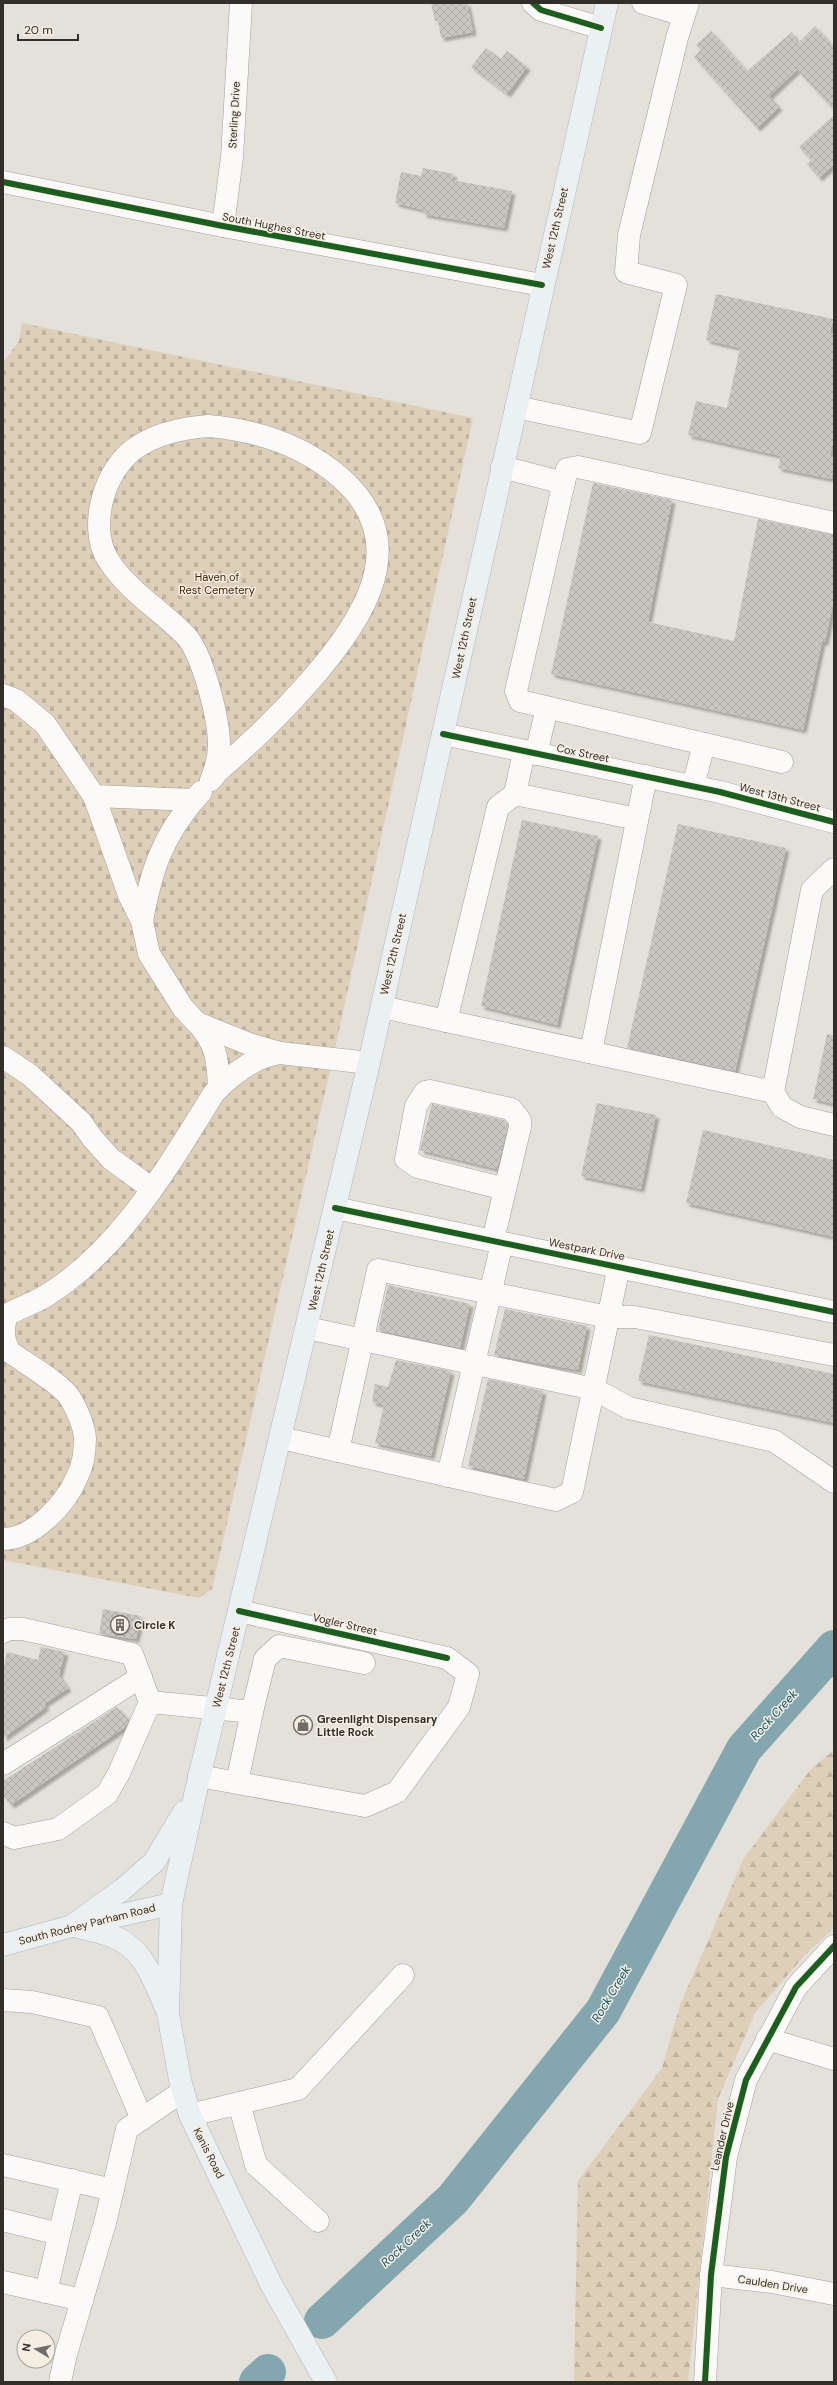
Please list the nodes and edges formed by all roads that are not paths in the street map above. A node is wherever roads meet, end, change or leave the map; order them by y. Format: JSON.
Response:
{"nodes":[{"id":1,"x":241,"y":3,"type":"edge"},
{"id":2,"x":533,"y":3,"type":"edge"},
{"id":3,"x":607,"y":3,"type":"edge"},
{"id":4,"x":643,"y":3,"type":"edge"},
{"id":5,"x":686,"y":9,"type":"edge"},
{"id":6,"x":601,"y":28,"type":"junction"},
{"id":7,"x":3,"y":182,"type":"edge"},
{"id":8,"x":223,"y":226,"type":"junction"},
{"id":9,"x":542,"y":285,"type":"junction"},
{"id":10,"x":516,"y":407,"type":"junction"},
{"id":11,"x":502,"y":468,"type":"junction"},
{"id":12,"x":564,"y":483,"type":"junction"},
{"id":13,"x":834,"y":524,"type":"edge"},
{"id":14,"x":3,"y":695,"type":"edge"},
{"id":15,"x":547,"y":708,"type":"junction"},
{"id":16,"x":443,"y":734,"type":"junction"},
{"id":17,"x":704,"y":744,"type":"junction"},
{"id":18,"x":530,"y":753,"type":"junction"},
{"id":19,"x":782,"y":762,"type":"dead end"},
{"id":20,"x":646,"y":776,"type":"junction"},
{"id":21,"x":211,"y":780,"type":"junction"},
{"id":22,"x":693,"y":786,"type":"junction"},
{"id":23,"x":720,"y":792,"type":"joint"},
{"id":24,"x":515,"y":794,"type":"junction"},
{"id":25,"x":94,"y":796,"type":"junction"},
{"id":26,"x":194,"y":800,"type":"junction"},
{"id":27,"x":638,"y":819,"type":"junction"},
{"id":28,"x":834,"y":822,"type":"edge"},
{"id":29,"x":834,"y":869,"type":"edge"},
{"id":30,"x":142,"y":921,"type":"junction"},
{"id":31,"x":382,"y":1007,"type":"junction"},
{"id":32,"x":446,"y":1021,"type":"junction"},
{"id":33,"x":197,"y":1023,"type":"junction"},
{"id":34,"x":590,"y":1052,"type":"junction"},
{"id":35,"x":280,"y":1053,"type":"junction"},
{"id":36,"x":3,"y":1057,"type":"edge"},
{"id":37,"x":369,"y":1064,"type":"junction"},
{"id":38,"x":220,"y":1087,"type":"junction"},
{"id":39,"x":773,"y":1092,"type":"junction"},
{"id":40,"x":834,"y":1125,"type":"edge"},
{"id":41,"x":151,"y":1188,"type":"junction"},
{"id":42,"x":505,"y":1189,"type":"junction"},
{"id":43,"x":335,"y":1208,"type":"junction"},
{"id":44,"x":498,"y":1242,"type":"junction"},
{"id":45,"x":620,"y":1266,"type":"junction"},
{"id":46,"x":491,"y":1293,"type":"junction"},
{"id":47,"x":834,"y":1312,"type":"edge"},
{"id":48,"x":608,"y":1317,"type":"junction"},
{"id":49,"x":4,"y":1319,"type":"edge"},
{"id":50,"x":307,"y":1328,"type":"junction"},
{"id":51,"x":362,"y":1340,"type":"junction"},
{"id":52,"x":834,"y":1355,"type":"edge"},
{"id":53,"x":474,"y":1363,"type":"junction"},
{"id":54,"x":594,"y":1389,"type":"junction"},
{"id":55,"x":280,"y":1438,"type":"junction"},
{"id":56,"x":338,"y":1451,"type":"junction"},
{"id":57,"x":448,"y":1476,"type":"junction"},
{"id":58,"x":834,"y":1482,"type":"edge"},
{"id":59,"x":3,"y":1539,"type":"edge"},
{"id":60,"x":239,"y":1611,"type":"junction"},
{"id":61,"x":3,"y":1632,"type":"edge"},
{"id":62,"x":364,"y":1663,"type":"dead end"},
{"id":63,"x":141,"y":1677,"type":"junction"},
{"id":64,"x":150,"y":1702,"type":"junction"},
{"id":65,"x":216,"y":1708,"type":"junction"},
{"id":66,"x":252,"y":1712,"type":"junction"},
{"id":67,"x":3,"y":1764,"type":"edge"},
{"id":68,"x":237,"y":1782,"type":"junction"},
{"id":69,"x":197,"y":1785,"type":"junction"},
{"id":70,"x":3,"y":1832,"type":"edge"},
{"id":71,"x":171,"y":1904,"type":"junction"},
{"id":72,"x":72,"y":1926,"type":"junction"},
{"id":73,"x":3,"y":1945,"type":"edge"},
{"id":74,"x":834,"y":1946,"type":"edge"},
{"id":75,"x":403,"y":1975,"type":"dead end"},
{"id":76,"x":3,"y":2000,"type":"edge"},
{"id":77,"x":168,"y":2013,"type":"junction"},
{"id":78,"x":767,"y":2039,"type":"junction"},
{"id":79,"x":834,"y":2060,"type":"edge"},
{"id":80,"x":183,"y":2091,"type":"junction"},
{"id":81,"x":239,"y":2103,"type":"junction"},
{"id":82,"x":190,"y":2115,"type":"junction"},
{"id":83,"x":142,"y":2119,"type":"junction"},
{"id":84,"x":3,"y":2164,"type":"edge"},
{"id":85,"x":72,"y":2180,"type":"junction"},
{"id":86,"x":113,"y":2190,"type":"junction"},
{"id":87,"x":3,"y":2220,"type":"edge"},
{"id":88,"x":318,"y":2221,"type":"dead end"},
{"id":89,"x":59,"y":2234,"type":"junction"},
{"id":90,"x":711,"y":2275,"type":"junction"},
{"id":91,"x":3,"y":2282,"type":"edge"},
{"id":92,"x":46,"y":2292,"type":"junction"},
{"id":93,"x":834,"y":2294,"type":"edge"},
{"id":94,"x":82,"y":2300,"type":"junction"},
{"id":95,"x":60,"y":2382,"type":"edge"},
{"id":96,"x":326,"y":2382,"type":"edge"},
{"id":97,"x":705,"y":2382,"type":"edge"}],
"edges":[{"from":1,"to":8,"type":"street","name":"Sterling Drive"},
{"from":2,"to":6,"type":"street"},
{"from":3,"to":6,"type":"main road","name":"West 12th Street"},
{"from":4,"to":5,"type":"street"},
{"from":5,"to":10,"type":"street"},
{"from":6,"to":9,"type":"main road","name":"West 12th Street"},
{"from":7,"to":8,"type":"street","name":"South Hughes Street"},
{"from":8,"to":9,"type":"street","name":"South Hughes Street"},
{"from":9,"to":10,"type":"main road","name":"West 12th Street"},
{"from":10,"to":11,"type":"main road","name":"West 12th Street"},
{"from":11,"to":12,"type":"street"},
{"from":11,"to":16,"type":"main road","name":"West 12th Street"},
{"from":12,"to":13,"type":"street"},
{"from":12,"to":15,"type":"street"},
{"from":14,"to":25,"type":"street"},
{"from":15,"to":17,"type":"street"},
{"from":15,"to":18,"type":"street"},
{"from":16,"to":18,"type":"street","name":"Cox Street"},
{"from":16,"to":31,"type":"main road","name":"West 12th Street"},
{"from":17,"to":19,"type":"street"},
{"from":17,"to":22,"type":"street"},
{"from":18,"to":20,"type":"street","name":"Cox Street"},
{"from":18,"to":24,"type":"street"},
{"from":20,"to":22,"type":"street","name":"Cox Street"},
{"from":20,"to":27,"type":"street"},
{"from":21,"to":21,"type":"street"},
{"from":21,"to":26,"type":"street"},
{"from":22,"to":23,"type":"street","name":"Cox Street"},
{"from":23,"to":28,"type":"street","name":"West 13th Street"},
{"from":24,"to":27,"type":"street"},
{"from":24,"to":32,"type":"street"},
{"from":25,"to":26,"type":"street"},
{"from":25,"to":30,"type":"street"},
{"from":26,"to":30,"type":"street"},
{"from":27,"to":34,"type":"street"},
{"from":29,"to":39,"type":"street"},
{"from":30,"to":33,"type":"street"},
{"from":31,"to":32,"type":"street"},
{"from":31,"to":37,"type":"main road","name":"West 12th Street"},
{"from":32,"to":34,"type":"street"},
{"from":33,"to":35,"type":"street"},
{"from":33,"to":38,"type":"street"},
{"from":34,"to":39,"type":"street"},
{"from":35,"to":37,"type":"street"},
{"from":35,"to":38,"type":"street"},
{"from":36,"to":41,"type":"street"},
{"from":37,"to":43,"type":"main road","name":"West 12th Street"},
{"from":38,"to":41,"type":"street"},
{"from":39,"to":40,"type":"street"},
{"from":41,"to":49,"type":"street"},
{"from":42,"to":42,"type":"street"},
{"from":42,"to":44,"type":"street"},
{"from":43,"to":44,"type":"street","name":"Westpark Drive"},
{"from":43,"to":50,"type":"main road","name":"West 12th Street"},
{"from":44,"to":45,"type":"street","name":"Westpark Drive"},
{"from":44,"to":46,"type":"street"},
{"from":45,"to":47,"type":"street","name":"Westpark Drive"},
{"from":45,"to":48,"type":"street"},
{"from":46,"to":48,"type":"street"},
{"from":46,"to":51,"type":"street"},
{"from":46,"to":53,"type":"street"},
{"from":48,"to":52,"type":"street"},
{"from":48,"to":54,"type":"street"},
{"from":49,"to":59,"type":"street"},
{"from":50,"to":51,"type":"street"},
{"from":50,"to":55,"type":"main road","name":"West 12th Street"},
{"from":51,"to":53,"type":"street"},
{"from":51,"to":56,"type":"street"},
{"from":53,"to":54,"type":"street"},
{"from":53,"to":57,"type":"street"},
{"from":54,"to":57,"type":"street"},
{"from":54,"to":58,"type":"street"},
{"from":55,"to":56,"type":"street"},
{"from":55,"to":60,"type":"main road","name":"West 12th Street"},
{"from":56,"to":57,"type":"street"},
{"from":60,"to":65,"type":"main road","name":"West 12th Street"},
{"from":60,"to":68,"type":"street","name":"Vogler Street"},
{"from":61,"to":63,"type":"street"},
{"from":62,"to":66,"type":"street"},
{"from":63,"to":64,"type":"street"},
{"from":63,"to":67,"type":"street"},
{"from":64,"to":65,"type":"street"},
{"from":64,"to":70,"type":"street"},
{"from":65,"to":66,"type":"street"},
{"from":65,"to":69,"type":"main road","name":"West 12th Street"},
{"from":66,"to":68,"type":"street"},
{"from":68,"to":69,"type":"street"},
{"from":69,"to":71,"type":"main road","name":"West 12th Street"},
{"from":69,"to":72,"type":"main road"},
{"from":71,"to":72,"type":"main road","name":"South Rodney Parham Road"},
{"from":71,"to":77,"type":"main road","name":"Kanis Road"},
{"from":72,"to":73,"type":"main road","name":"South Rodney Parham Road"},
{"from":72,"to":77,"type":"main road"},
{"from":74,"to":78,"type":"street","name":"Leander Drive"},
{"from":75,"to":81,"type":"street"},
{"from":76,"to":83,"type":"street"},
{"from":77,"to":80,"type":"main road","name":"Kanis Road"},
{"from":78,"to":79,"type":"street"},
{"from":78,"to":90,"type":"street","name":"Leander Drive"},
{"from":80,"to":82,"type":"main road","name":"Kanis Road"},
{"from":80,"to":83,"type":"street"},
{"from":81,"to":82,"type":"street"},
{"from":81,"to":88,"type":"street"},
{"from":82,"to":96,"type":"main road","name":"Kanis Road"},
{"from":83,"to":86,"type":"street"},
{"from":84,"to":85,"type":"street"},
{"from":85,"to":86,"type":"street"},
{"from":85,"to":89,"type":"street"},
{"from":86,"to":94,"type":"street"},
{"from":87,"to":89,"type":"street"},
{"from":89,"to":92,"type":"street"},
{"from":90,"to":93,"type":"street","name":"Caulden Drive"},
{"from":90,"to":97,"type":"street","name":"Leander Drive"},
{"from":91,"to":92,"type":"street"},
{"from":92,"to":94,"type":"street"},
{"from":94,"to":95,"type":"street"}]}
